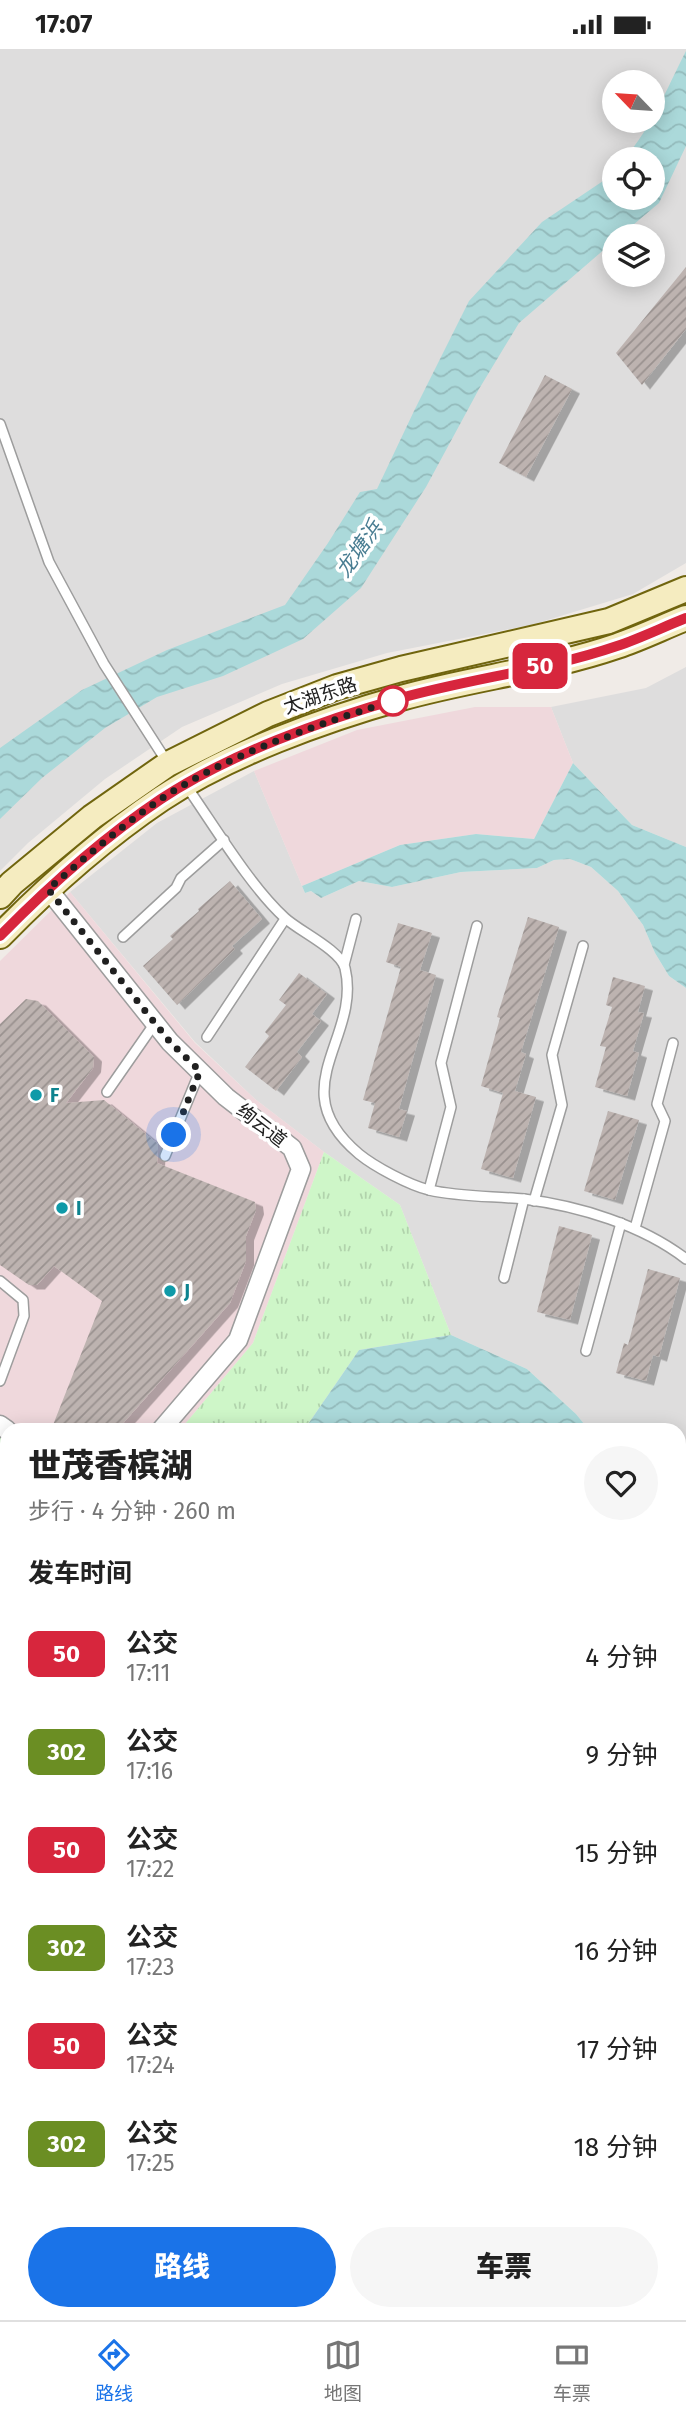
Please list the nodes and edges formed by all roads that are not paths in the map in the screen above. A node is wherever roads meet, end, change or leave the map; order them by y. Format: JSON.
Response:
{"nodes":[{"id":1,"x":0,"y":424,"type":"edge"},
{"id":2,"x":686,"y":589,"type":"edge"},
{"id":3,"x":686,"y":618,"type":"edge"},
{"id":4,"x":168,"y":764,"type":"junction"},
{"id":5,"x":186,"y":786,"type":"junction"},
{"id":6,"x":224,"y":840,"type":"junction"},
{"id":7,"x":48,"y":889,"type":"junction"},
{"id":8,"x":0,"y":896,"type":"edge"},
{"id":9,"x":285,"y":919,"type":"junction"},
{"id":10,"x":356,"y":919,"type":"dead end"},
{"id":11,"x":477,"y":926,"type":"dead end"},
{"id":12,"x":0,"y":936,"type":"edge"},
{"id":13,"x":123,"y":937,"type":"dead end"},
{"id":14,"x":583,"y":946,"type":"dead end"},
{"id":15,"x":344,"y":965,"type":"junction"},
{"id":16,"x":155,"y":1023,"type":"junction"},
{"id":17,"x":207,"y":1037,"type":"dead end"},
{"id":18,"x":673,"y":1043,"type":"dead end"},
{"id":19,"x":200,"y":1071,"type":"junction"},
{"id":20,"x":107,"y":1092,"type":"dead end"},
{"id":21,"x":165,"y":1156,"type":"dead end"},
{"id":22,"x":429,"y":1190,"type":"junction"},
{"id":23,"x":529,"y":1200,"type":"junction"},
{"id":24,"x":621,"y":1223,"type":"junction"},
{"id":25,"x":635,"y":1228,"type":"junction"},
{"id":26,"x":686,"y":1259,"type":"edge"},
{"id":27,"x":504,"y":1278,"type":"dead end"},
{"id":28,"x":0,"y":1281,"type":"edge"},
{"id":29,"x":586,"y":1351,"type":"dead end"},
{"id":30,"x":0,"y":1381,"type":"edge"},
{"id":31,"x":167,"y":1423,"type":"edge"}],
"edges":[{"from":1,"to":4,"type":"lane"},
{"from":2,"to":4,"type":"main road","name":"太湖东路"},
{"from":3,"to":5,"type":"main road","name":"太湖东路"},
{"from":4,"to":8,"type":"main road","name":"太湖东路"},
{"from":5,"to":6,"type":"lane"},
{"from":5,"to":7,"type":"main road","name":"太湖东路"},
{"from":6,"to":9,"type":"lane"},
{"from":6,"to":13,"type":"lane"},
{"from":7,"to":12,"type":"main road","name":"太湖东路"},
{"from":7,"to":16,"type":"street","name":"绚云道"},
{"from":9,"to":15,"type":"lane"},
{"from":9,"to":17,"type":"lane"},
{"from":10,"to":15,"type":"lane"},
{"from":11,"to":22,"type":"lane"},
{"from":14,"to":23,"type":"lane"},
{"from":15,"to":22,"type":"lane"},
{"from":16,"to":19,"type":"street","name":"绚云道"},
{"from":16,"to":20,"type":"lane"},
{"from":18,"to":25,"type":"lane"},
{"from":19,"to":21,"type":"lane"},
{"from":19,"to":31,"type":"street","name":"绚云道"},
{"from":22,"to":23,"type":"lane"},
{"from":23,"to":24,"type":"lane"},
{"from":23,"to":27,"type":"lane"},
{"from":24,"to":25,"type":"lane"},
{"from":24,"to":29,"type":"lane"},
{"from":25,"to":26,"type":"lane"},
{"from":28,"to":30,"type":"lane"}]}
